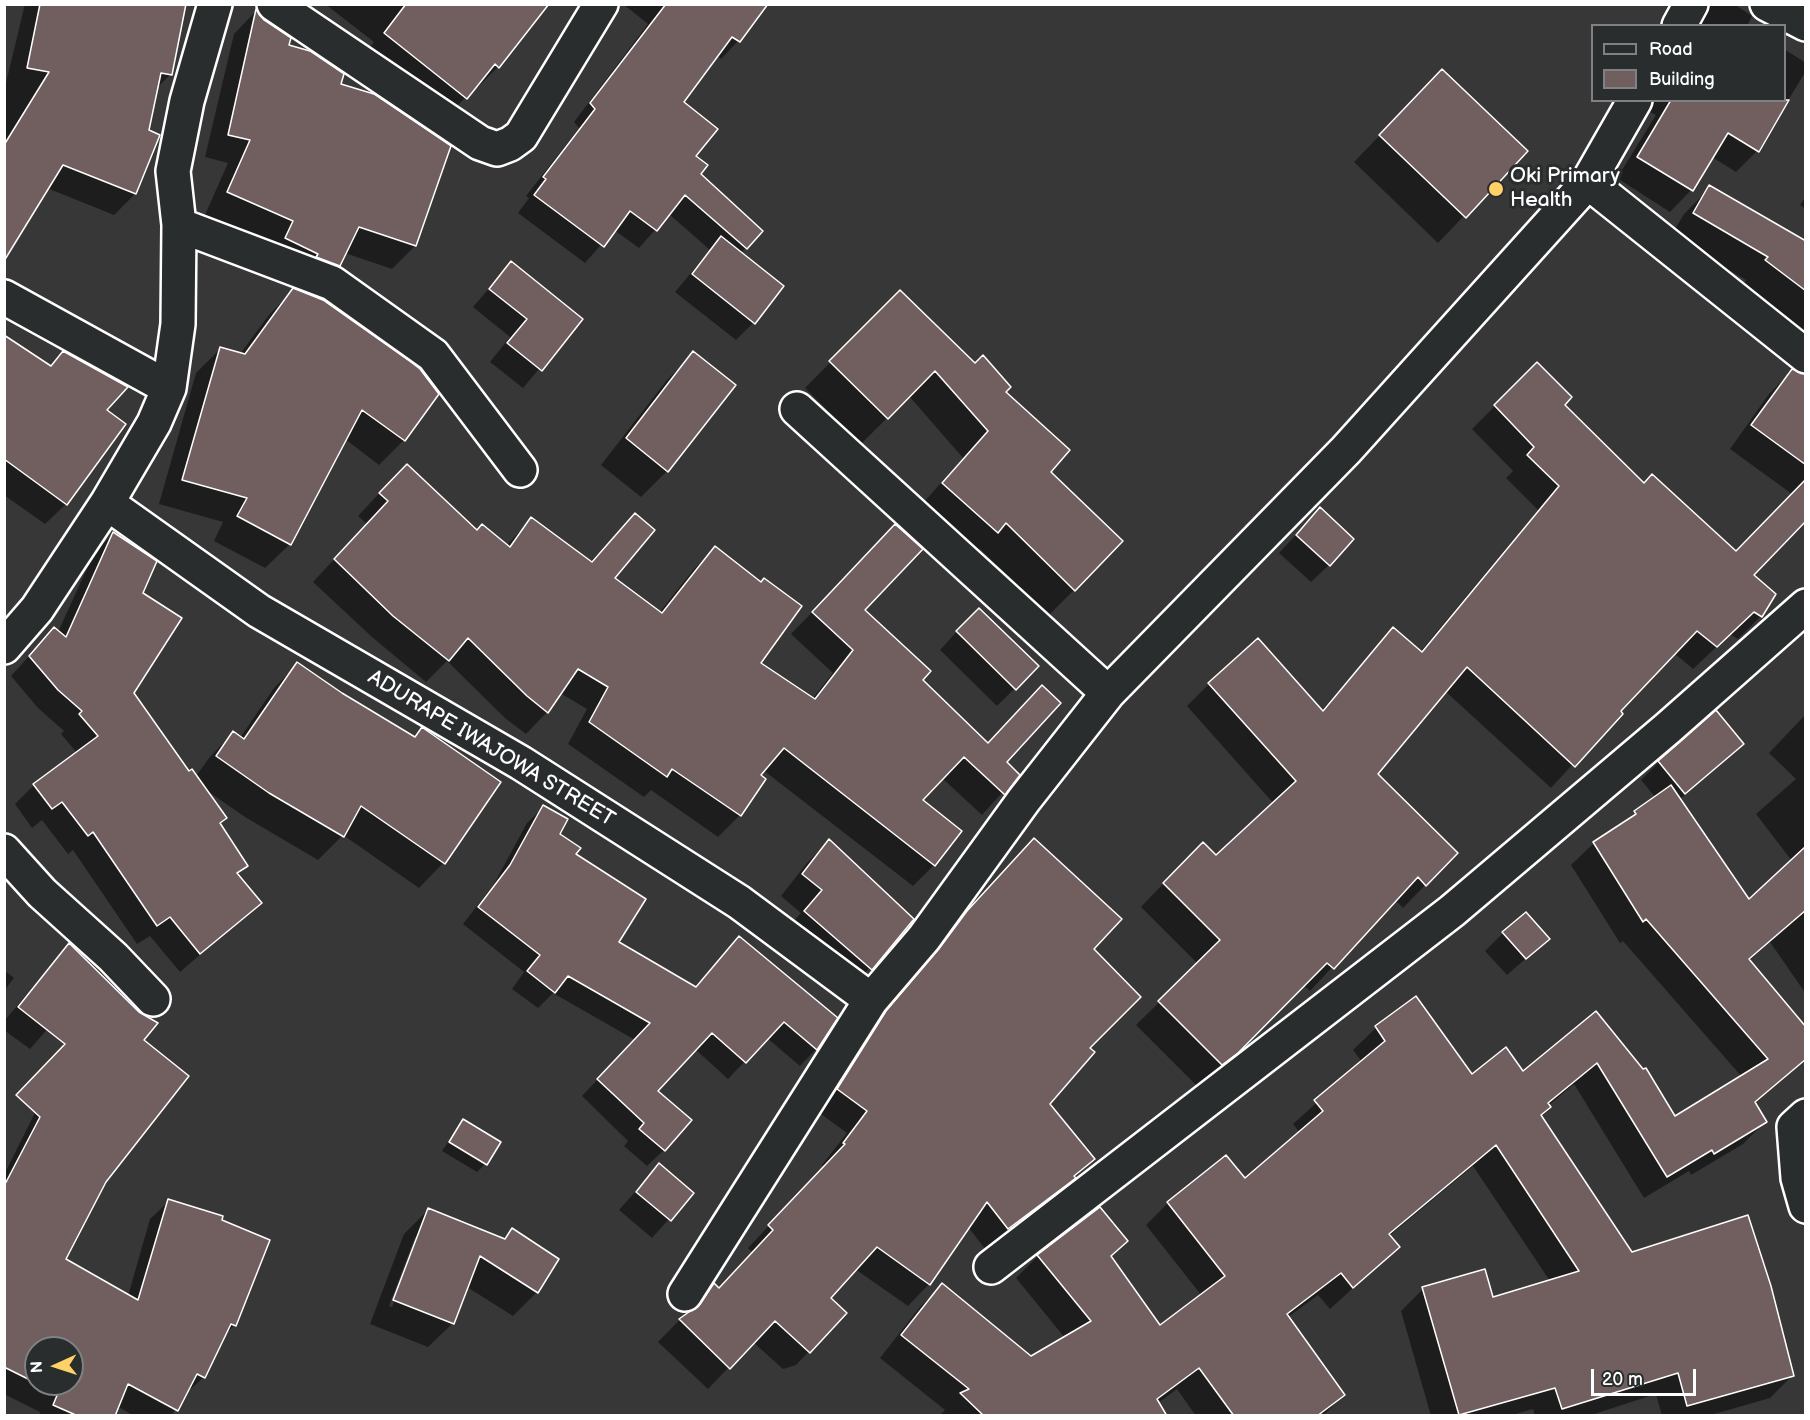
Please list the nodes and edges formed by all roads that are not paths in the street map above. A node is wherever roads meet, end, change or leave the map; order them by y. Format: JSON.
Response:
{"nodes":[{"id":1,"x":215,"y":4,"type":"edge"},
{"id":2,"x":274,"y":4,"type":"edge"},
{"id":3,"x":601,"y":4,"type":"edge"},
{"id":4,"x":1691,"y":4,"type":"edge"},
{"id":5,"x":1767,"y":4,"type":"edge"},
{"id":6,"x":1680,"y":24,"type":"edge"},
{"id":7,"x":1806,"y":24,"type":"edge"},
{"id":8,"x":1634,"y":102,"type":"edge"},
{"id":9,"x":1588,"y":182,"type":"junction"},
{"id":10,"x":179,"y":225,"type":"junction"},
{"id":11,"x":4,"y":297,"type":"edge"},
{"id":12,"x":1806,"y":356,"type":"edge"},
{"id":13,"x":169,"y":388,"type":"junction"},
{"id":14,"x":796,"y":409,"type":"dead end"},
{"id":15,"x":520,"y":471,"type":"dead end"},
{"id":16,"x":107,"y":503,"type":"junction"},
{"id":17,"x":1806,"y":606,"type":"edge"},
{"id":18,"x":4,"y":647,"type":"edge"},
{"id":19,"x":1108,"y":693,"type":"junction"},
{"id":20,"x":4,"y":851,"type":"edge"},
{"id":21,"x":153,"y":999,"type":"dead end"},
{"id":22,"x":871,"y":1000,"type":"junction"},
{"id":23,"x":1806,"y":1116,"type":"edge"},
{"id":24,"x":1806,"y":1206,"type":"edge"},
{"id":25,"x":991,"y":1267,"type":"dead end"},
{"id":26,"x":686,"y":1294,"type":"dead end"}],
"edges":[{"from":1,"to":10,"type":"street"},
{"from":2,"to":3,"type":"street"},
{"from":4,"to":6,"type":"street"},
{"from":5,"to":7,"type":"street"},
{"from":8,"to":9,"type":"street"},
{"from":9,"to":12,"type":"street"},
{"from":9,"to":19,"type":"street"},
{"from":10,"to":13,"type":"street"},
{"from":10,"to":15,"type":"street"},
{"from":11,"to":13,"type":"street"},
{"from":13,"to":16,"type":"street"},
{"from":14,"to":19,"type":"street"},
{"from":16,"to":18,"type":"street"},
{"from":16,"to":22,"type":"street","name":"ADURAPE IWAJOWA STREET"},
{"from":17,"to":25,"type":"street"},
{"from":19,"to":22,"type":"street"},
{"from":20,"to":21,"type":"street"},
{"from":22,"to":26,"type":"street"},
{"from":23,"to":24,"type":"street"}]}
